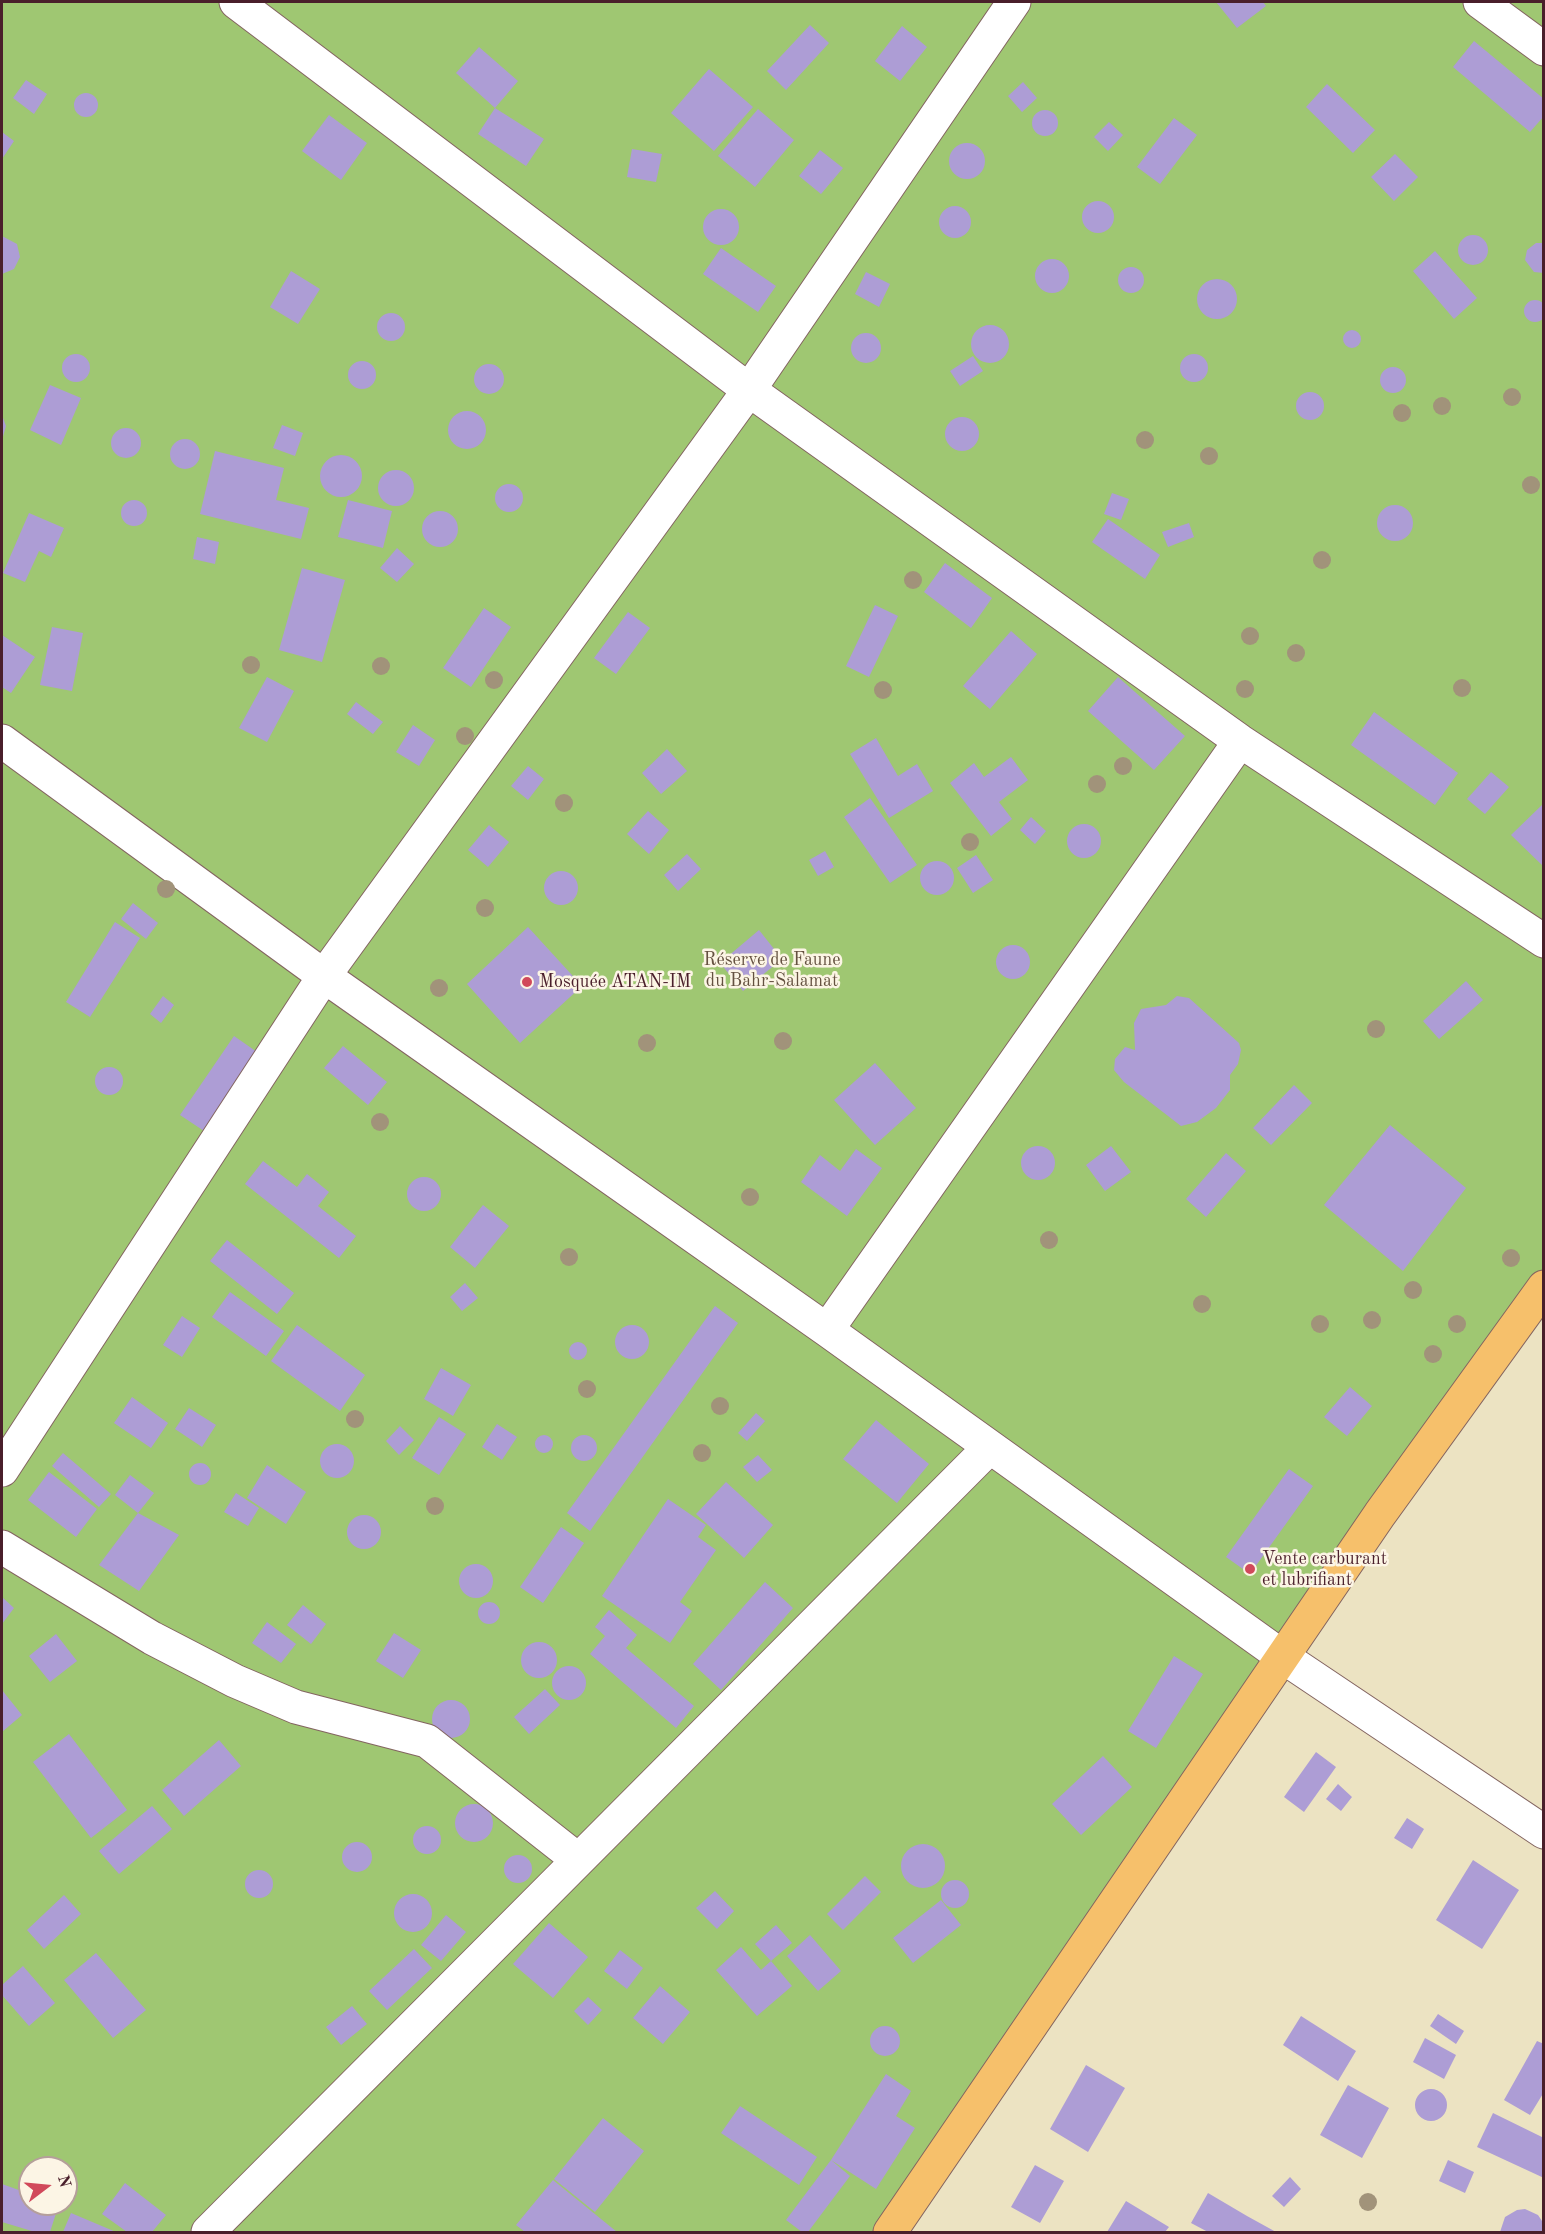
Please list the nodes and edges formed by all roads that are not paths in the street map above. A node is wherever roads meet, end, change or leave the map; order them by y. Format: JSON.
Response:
{"nodes":[{"id":1,"x":236,"y":2,"type":"edge"},
{"id":2,"x":1014,"y":2,"type":"edge"},
{"id":3,"x":1480,"y":2,"type":"edge"},
{"id":4,"x":1544,"y":49,"type":"edge"},
{"id":5,"x":749,"y":390,"type":"junction"},
{"id":6,"x":2,"y":741,"type":"edge"},
{"id":7,"x":1240,"y":741,"type":"junction"},
{"id":8,"x":1544,"y":941,"type":"edge"},
{"id":9,"x":324,"y":976,"type":"junction"},
{"id":10,"x":1544,"y":1287,"type":"edge"},
{"id":11,"x":827,"y":1330,"type":"junction"},
{"id":12,"x":990,"y":1447,"type":"junction"},
{"id":13,"x":2,"y":1470,"type":"edge"},
{"id":14,"x":2,"y":1547,"type":"edge"},
{"id":15,"x":1283,"y":1657,"type":"junction"},
{"id":16,"x":1544,"y":1833,"type":"edge"},
{"id":17,"x":577,"y":1859,"type":"junction"},
{"id":18,"x":208,"y":2232,"type":"edge"},
{"id":19,"x":890,"y":2232,"type":"edge"}],
"edges":[{"from":1,"to":5,"type":"street"},
{"from":2,"to":5,"type":"street"},
{"from":3,"to":4,"type":"street"},
{"from":5,"to":7,"type":"street"},
{"from":5,"to":9,"type":"street"},
{"from":6,"to":9,"type":"street"},
{"from":7,"to":8,"type":"street"},
{"from":7,"to":11,"type":"street"},
{"from":9,"to":11,"type":"street"},
{"from":9,"to":13,"type":"street"},
{"from":10,"to":15,"type":"main road"},
{"from":11,"to":12,"type":"street"},
{"from":12,"to":15,"type":"street"},
{"from":12,"to":17,"type":"street"},
{"from":14,"to":17,"type":"street"},
{"from":15,"to":16,"type":"street"},
{"from":15,"to":19,"type":"main road"},
{"from":17,"to":18,"type":"street"}]}
